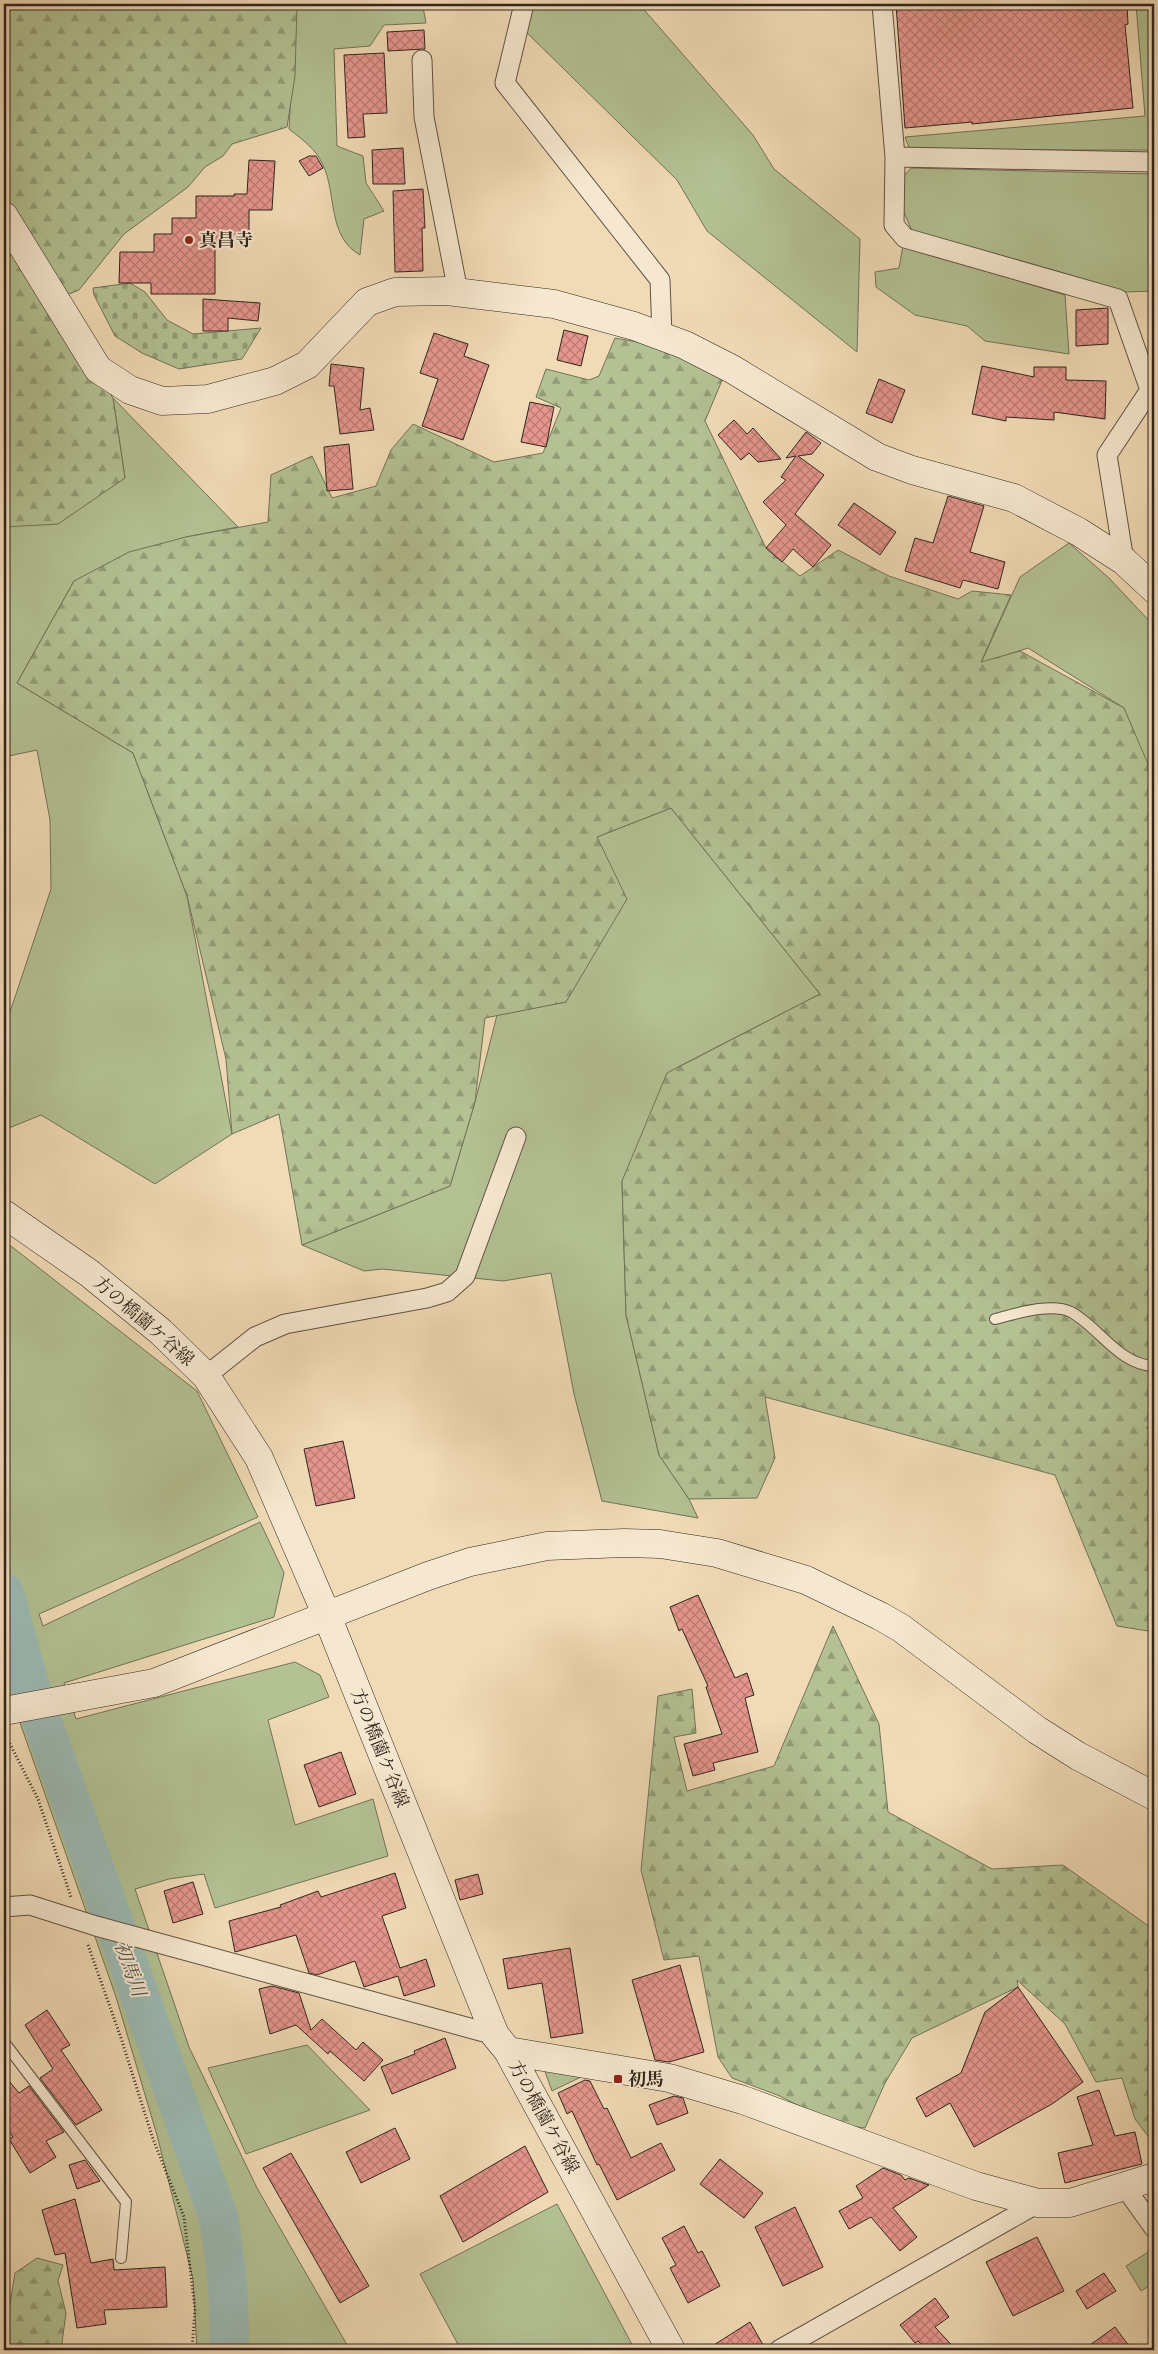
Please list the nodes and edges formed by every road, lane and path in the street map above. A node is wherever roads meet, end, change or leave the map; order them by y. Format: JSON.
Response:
{"nodes":[{"id":1,"x":524,"y":4,"type":"edge"},
{"id":2,"x":882,"y":4,"type":"edge"},
{"id":3,"x":422,"y":60,"type":"dead end"},
{"id":4,"x":895,"y":157,"type":"junction"},
{"id":5,"x":1154,"y":162,"type":"edge"},
{"id":6,"x":4,"y":216,"type":"edge"},
{"id":7,"x":458,"y":292,"type":"junction"},
{"id":8,"x":662,"y":336,"type":"junction"},
{"id":9,"x":1124,"y":561,"type":"junction"},
{"id":10,"x":1154,"y":589,"type":"edge"},
{"id":11,"x":516,"y":1137,"type":"dead end"},
{"id":12,"x":4,"y":1214,"type":"edge"},
{"id":13,"x":995,"y":1319,"type":"dead end"},
{"id":14,"x":1154,"y":1366,"type":"edge"},
{"id":15,"x":206,"y":1376,"type":"junction"},
{"id":16,"x":327,"y":1616,"type":"junction"},
{"id":17,"x":5,"y":1718,"type":"edge"},
{"id":18,"x":1154,"y":1796,"type":"edge"},
{"id":19,"x":4,"y":1907,"type":"edge"},
{"id":20,"x":88,"y":1923,"type":"junction"},
{"id":21,"x":4,"y":2042,"type":"edge"},
{"id":22,"x":502,"y":2043,"type":"junction"},
{"id":23,"x":1154,"y":2177,"type":"edge"},
{"id":24,"x":1124,"y":2186,"type":"junction"},
{"id":25,"x":1038,"y":2204,"type":"junction"},
{"id":26,"x":1154,"y":2228,"type":"edge"},
{"id":27,"x":121,"y":2258,"type":"dead end"},
{"id":28,"x":192,"y":2350,"type":"edge"},
{"id":29,"x":671,"y":2350,"type":"edge"},
{"id":30,"x":779,"y":2350,"type":"edge"}],
"edges":[{"from":1,"to":8,"type":"street"},
{"from":2,"to":4,"type":"street"},
{"from":3,"to":7,"type":"street"},
{"from":4,"to":5,"type":"street"},
{"from":4,"to":9,"type":"street"},
{"from":6,"to":7,"type":"street"},
{"from":7,"to":8,"type":"street"},
{"from":8,"to":9,"type":"street"},
{"from":9,"to":10,"type":"street"},
{"from":11,"to":15,"type":"street"},
{"from":12,"to":15,"type":"street","name":"方の橋薗ケ谷線"},
{"from":13,"to":14,"type":"lane"},
{"from":15,"to":16,"type":"street","name":"方の橋薗ケ谷線"},
{"from":16,"to":17,"type":"street"},
{"from":16,"to":18,"type":"street"},
{"from":16,"to":22,"type":"street","name":"方の橋薗ケ谷線"},
{"from":17,"to":20,"type":"path"},
{"from":19,"to":20,"type":"street"},
{"from":20,"to":22,"type":"street"},
{"from":20,"to":28,"type":"path"},
{"from":21,"to":27,"type":"lane"},
{"from":22,"to":25,"type":"street"},
{"from":22,"to":29,"type":"street","name":"方の橋薗ケ谷線"},
{"from":23,"to":24,"type":"street"},
{"from":24,"to":25,"type":"street"},
{"from":24,"to":26,"type":"street"},
{"from":25,"to":30,"type":"street"}]}
